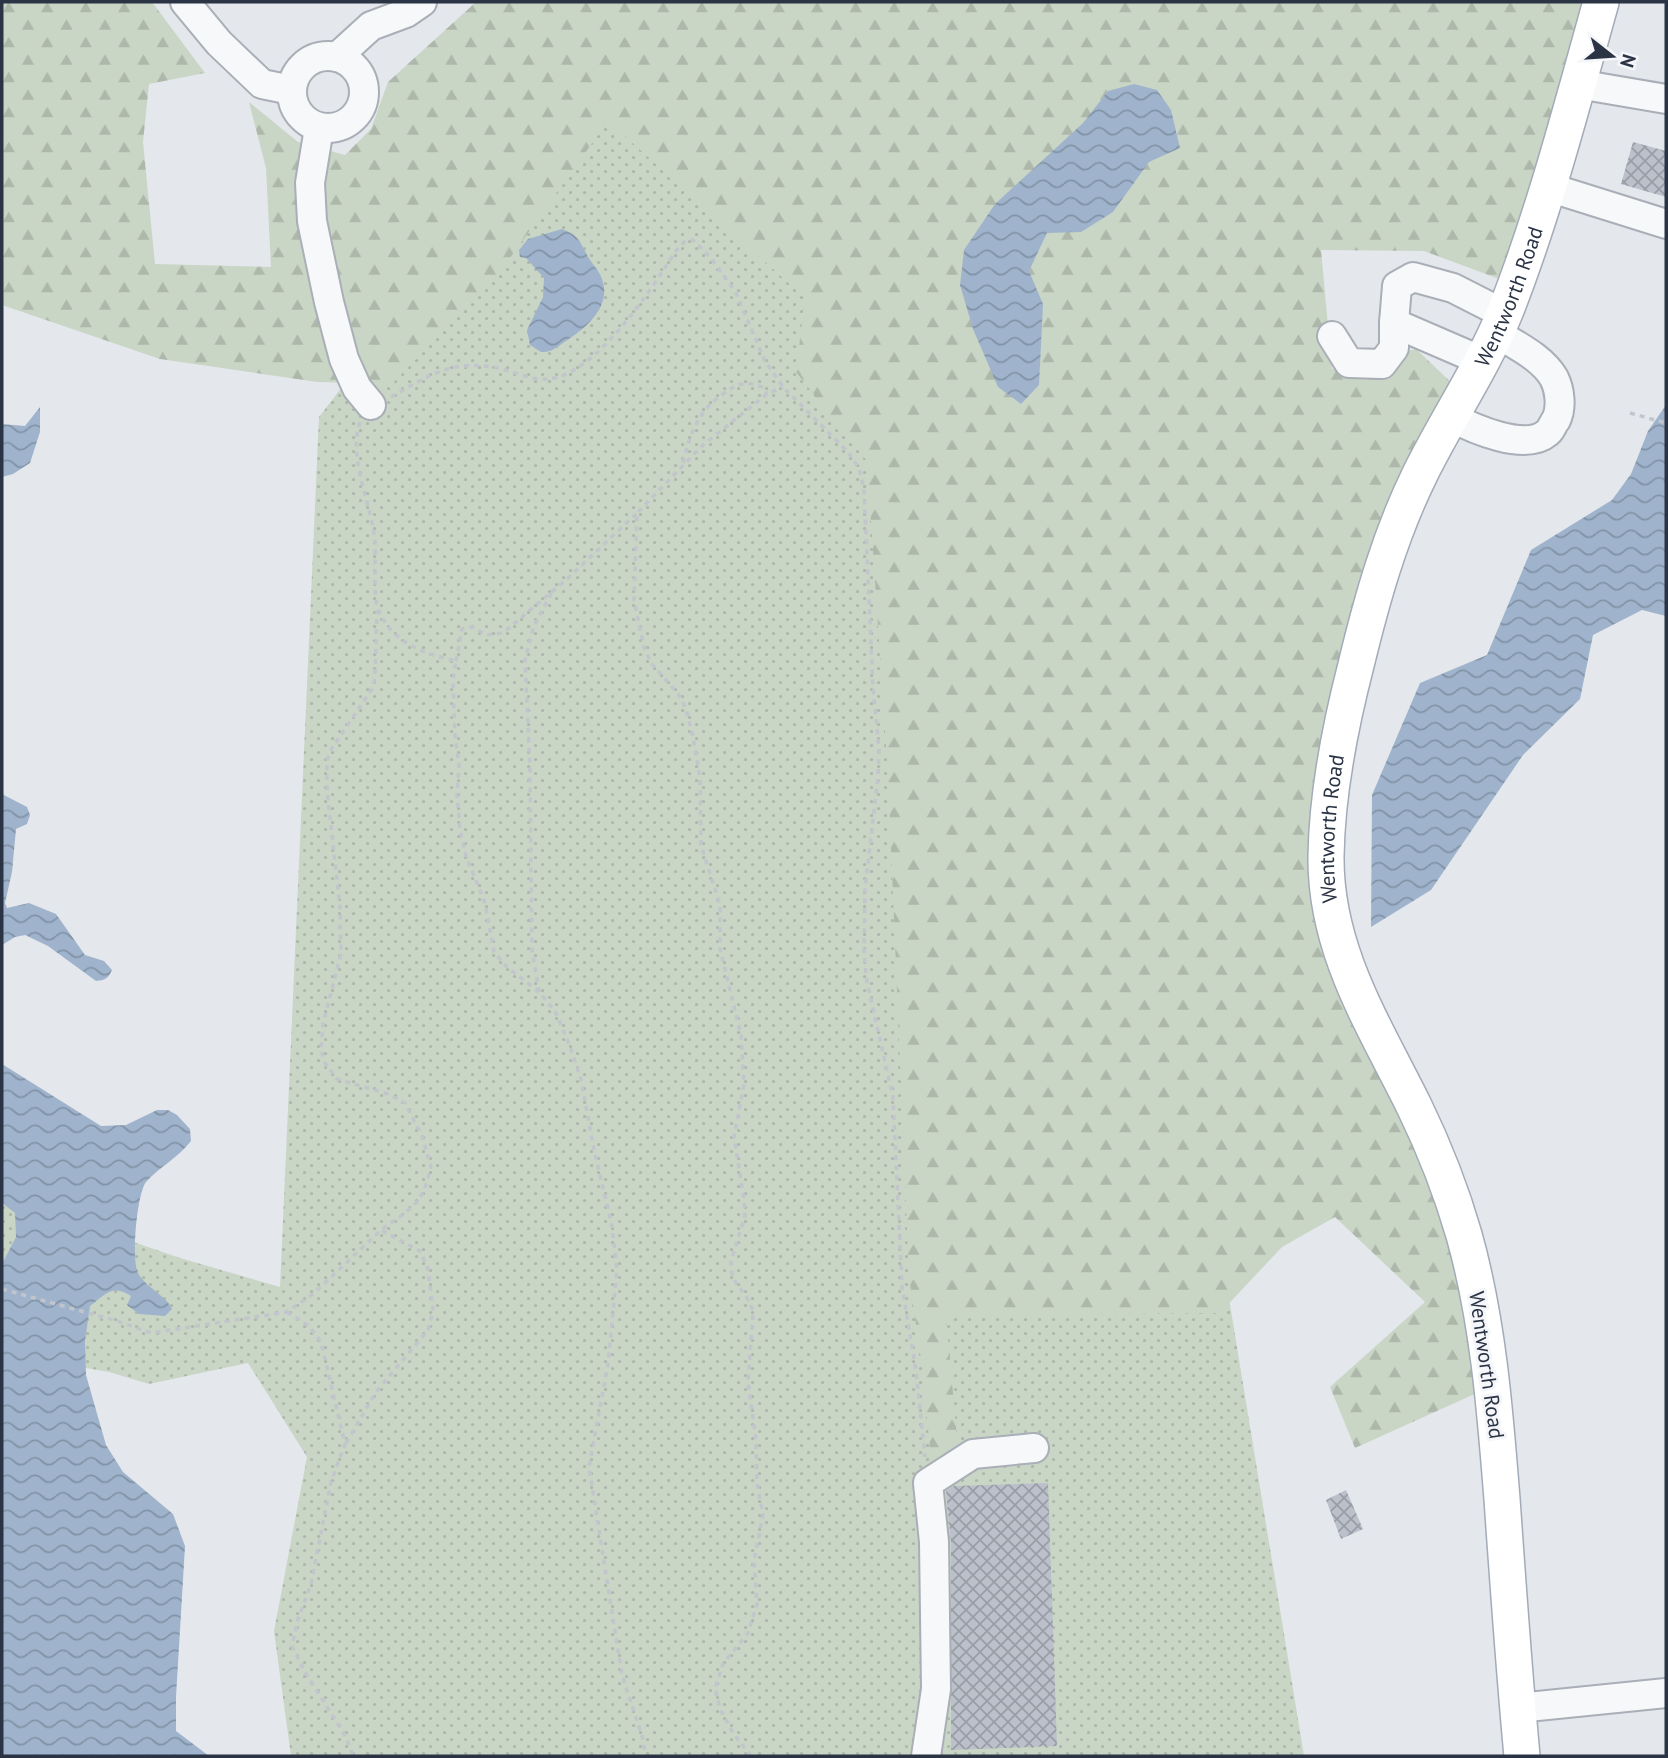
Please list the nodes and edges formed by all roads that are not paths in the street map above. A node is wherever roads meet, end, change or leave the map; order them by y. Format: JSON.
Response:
{"nodes":[{"id":1,"x":185,"y":2,"type":"edge"},
{"id":2,"x":422,"y":2,"type":"edge"},
{"id":3,"x":1601,"y":2,"type":"edge"},
{"id":4,"x":337,"y":57,"type":"junction"},
{"id":5,"x":1578,"y":84,"type":"junction"},
{"id":6,"x":291,"y":90,"type":"junction"},
{"id":7,"x":1666,"y":99,"type":"edge"},
{"id":8,"x":319,"y":128,"type":"junction"},
{"id":9,"x":1548,"y":187,"type":"junction"},
{"id":10,"x":1666,"y":224,"type":"edge"},
{"id":11,"x":1394,"y":323,"type":"junction"},
{"id":12,"x":1332,"y":336,"type":"dead end"},
{"id":13,"x":1494,"y":336,"type":"junction"},
{"id":14,"x":370,"y":405,"type":"road end"},
{"id":15,"x":1451,"y":417,"type":"junction"},
{"id":16,"x":1034,"y":1448,"type":"dead end"},
{"id":17,"x":1666,"y":1693,"type":"edge"},
{"id":18,"x":1518,"y":1708,"type":"junction"},
{"id":19,"x":926,"y":1756,"type":"edge"},
{"id":20,"x":1522,"y":1756,"type":"edge"}],
"edges":[{"from":1,"to":6,"type":"street"},
{"from":2,"to":4,"type":"street"},
{"from":3,"to":5,"type":"main road","name":"Wentworth Road"},
{"from":4,"to":6,"type":"street"},
{"from":4,"to":8,"type":"street"},
{"from":5,"to":7,"type":"street"},
{"from":5,"to":9,"type":"main road","name":"Wentworth Road"},
{"from":6,"to":8,"type":"street"},
{"from":8,"to":14,"type":"street"},
{"from":9,"to":10,"type":"street"},
{"from":9,"to":13,"type":"main road","name":"Wentworth Road"},
{"from":11,"to":12,"type":"street"},
{"from":11,"to":13,"type":"street"},
{"from":11,"to":13,"type":"street"},
{"from":13,"to":15,"type":"main road","name":"Wentworth Road"},
{"from":13,"to":15,"type":"street"},
{"from":15,"to":18,"type":"main road","name":"Wentworth Road"},
{"from":16,"to":19,"type":"street"},
{"from":17,"to":18,"type":"street"},
{"from":18,"to":20,"type":"main road","name":"Wentworth Road"}]}
